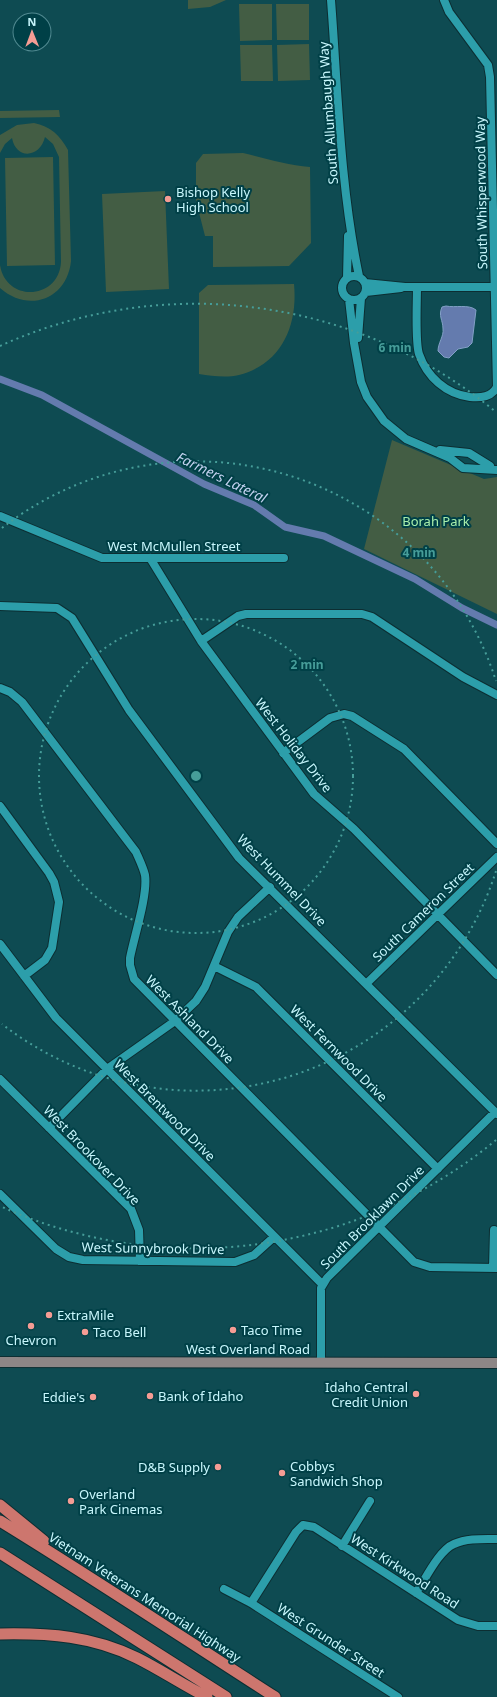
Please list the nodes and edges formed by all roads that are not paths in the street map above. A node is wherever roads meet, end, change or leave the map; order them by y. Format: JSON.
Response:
{"nodes":[{"id":1,"x":332,"y":0,"type":"edge"},
{"id":2,"x":444,"y":0,"type":"edge"},
{"id":3,"x":350,"y":223,"type":"junction"},
{"id":4,"x":359,"y":276,"type":"junction"},
{"id":5,"x":347,"y":278,"type":"junction"},
{"id":6,"x":365,"y":283,"type":"junction"},
{"id":7,"x":405,"y":287,"type":"junction"},
{"id":8,"x":417,"y":287,"type":"junction"},
{"id":9,"x":495,"y":287,"type":"junction"},
{"id":10,"x":364,"y":295,"type":"junction"},
{"id":11,"x":349,"y":299,"type":"junction"},
{"id":12,"x":356,"y":349,"type":"junction"},
{"id":13,"x":425,"y":447,"type":"junction"},
{"id":14,"x":497,"y":469,"type":"edge"},
{"id":15,"x":0,"y":516,"type":"edge"},
{"id":16,"x":150,"y":558,"type":"junction"},
{"id":17,"x":284,"y":558,"type":"dead end"},
{"id":18,"x":0,"y":606,"type":"edge"},
{"id":19,"x":201,"y":641,"type":"junction"},
{"id":20,"x":0,"y":688,"type":"edge"},
{"id":21,"x":497,"y":695,"type":"edge"},
{"id":22,"x":283,"y":753,"type":"junction"},
{"id":23,"x":0,"y":806,"type":"edge"},
{"id":24,"x":497,"y":844,"type":"edge"},
{"id":25,"x":497,"y":857,"type":"edge"},
{"id":26,"x":270,"y":887,"type":"junction"},
{"id":27,"x":438,"y":914,"type":"junction"},
{"id":28,"x":0,"y":944,"type":"edge"},
{"id":29,"x":214,"y":966,"type":"junction"},
{"id":30,"x":497,"y":975,"type":"edge"},
{"id":31,"x":24,"y":976,"type":"junction"},
{"id":32,"x":366,"y":983,"type":"junction"},
{"id":33,"x":175,"y":1021,"type":"junction"},
{"id":34,"x":107,"y":1070,"type":"junction"},
{"id":35,"x":0,"y":1079,"type":"edge"},
{"id":36,"x":496,"y":1113,"type":"edge"},
{"id":37,"x":49,"y":1128,"type":"junction"},
{"id":38,"x":438,"y":1169,"type":"junction"},
{"id":39,"x":0,"y":1194,"type":"edge"},
{"id":40,"x":379,"y":1225,"type":"junction"},
{"id":41,"x":494,"y":1230,"type":"dead end"},
{"id":42,"x":274,"y":1237,"type":"junction"},
{"id":43,"x":140,"y":1261,"type":"junction"},
{"id":44,"x":495,"y":1268,"type":"edge"},
{"id":45,"x":322,"y":1284,"type":"junction"},
{"id":46,"x":0,"y":1362,"type":"edge"},
{"id":47,"x":321,"y":1362,"type":"junction"},
{"id":48,"x":497,"y":1363,"type":"edge"},
{"id":49,"x":370,"y":1501,"type":"dead end"},
{"id":50,"x":0,"y":1505,"type":"edge"},
{"id":51,"x":0,"y":1521,"type":"edge"},
{"id":52,"x":497,"y":1539,"type":"edge"},
{"id":53,"x":342,"y":1546,"type":"junction"},
{"id":54,"x":0,"y":1553,"type":"edge"},
{"id":55,"x":77,"y":1568,"type":"junction"},
{"id":56,"x":224,"y":1589,"type":"dead end"},
{"id":57,"x":416,"y":1593,"type":"junction"},
{"id":58,"x":252,"y":1603,"type":"junction"},
{"id":59,"x":497,"y":1626,"type":"edge"},
{"id":60,"x":0,"y":1634,"type":"edge"},
{"id":61,"x":207,"y":1697,"type":"edge"},
{"id":62,"x":226,"y":1697,"type":"edge"},
{"id":63,"x":275,"y":1697,"type":"edge"},
{"id":64,"x":398,"y":1697,"type":"edge"}],
"edges":[{"from":1,"to":3,"type":"street","name":"South Allumbaugh Way"},
{"from":2,"to":9,"type":"street","name":"South Whisperwood Way"},
{"from":3,"to":4,"type":"street","name":"South Allumbaugh Way"},
{"from":3,"to":5,"type":"street","name":"South Allumbaugh Way"},
{"from":4,"to":5,"type":"street"},
{"from":4,"to":6,"type":"street"},
{"from":5,"to":11,"type":"street"},
{"from":6,"to":7,"type":"street"},
{"from":6,"to":10,"type":"street"},
{"from":7,"to":8,"type":"street"},
{"from":7,"to":10,"type":"street"},
{"from":8,"to":9,"type":"street"},
{"from":8,"to":9,"type":"street","name":"South Whisperwood Way"},
{"from":10,"to":11,"type":"street"},
{"from":10,"to":12,"type":"street"},
{"from":11,"to":12,"type":"street"},
{"from":12,"to":13,"type":"street"},
{"from":13,"to":14,"type":"street"},
{"from":13,"to":14,"type":"street"},
{"from":15,"to":16,"type":"street","name":"West McMullen Street"},
{"from":16,"to":17,"type":"street","name":"West McMullen Street"},
{"from":16,"to":19,"type":"street","name":"West Holiday Drive"},
{"from":18,"to":26,"type":"street","name":"West Hummel Drive"},
{"from":19,"to":21,"type":"street"},
{"from":19,"to":22,"type":"street","name":"West Holiday Drive"},
{"from":20,"to":33,"type":"street","name":"West Ashland Drive"},
{"from":22,"to":24,"type":"street"},
{"from":22,"to":27,"type":"street","name":"West Holiday Drive"},
{"from":23,"to":31,"type":"street"},
{"from":25,"to":27,"type":"street","name":"South Cameron Street"},
{"from":26,"to":29,"type":"street"},
{"from":26,"to":32,"type":"street","name":"West Hummel Drive"},
{"from":27,"to":30,"type":"street","name":"West Holiday Drive"},
{"from":27,"to":32,"type":"street","name":"South Cameron Street"},
{"from":28,"to":31,"type":"street","name":"West Brentwood Drive"},
{"from":29,"to":33,"type":"street"},
{"from":29,"to":38,"type":"street","name":"West Fernwood Drive"},
{"from":31,"to":34,"type":"street","name":"West Brentwood Drive"},
{"from":32,"to":36,"type":"street","name":"West Hummel Drive"},
{"from":33,"to":34,"type":"street"},
{"from":33,"to":40,"type":"street","name":"West Ashland Drive"},
{"from":34,"to":37,"type":"street"},
{"from":34,"to":42,"type":"street","name":"West Brentwood Drive"},
{"from":35,"to":37,"type":"street","name":"West Brookover Drive"},
{"from":36,"to":38,"type":"street","name":"South Brooklawn Drive"},
{"from":37,"to":43,"type":"street","name":"West Brookover Drive"},
{"from":38,"to":40,"type":"street","name":"South Brooklawn Drive"},
{"from":39,"to":43,"type":"street","name":"West Sunnybrook Drive"},
{"from":40,"to":44,"type":"street","name":"West Ashland Drive"},
{"from":40,"to":45,"type":"street","name":"South Brooklawn Drive"},
{"from":41,"to":44,"type":"street"},
{"from":42,"to":43,"type":"street","name":"West Sunnybrook Drive"},
{"from":42,"to":45,"type":"street","name":"West Brentwood Drive"},
{"from":45,"to":47,"type":"street","name":"South Brooklawn Drive"},
{"from":46,"to":47,"type":"main road","name":"West Overland Road"},
{"from":47,"to":48,"type":"main road","name":"West Overland Road"},
{"from":49,"to":53,"type":"street"},
{"from":50,"to":55,"type":"highway"},
{"from":51,"to":55,"type":"highway","name":"Vietnam Veterans Memorial Highway"},
{"from":52,"to":57,"type":"street"},
{"from":53,"to":57,"type":"street","name":"West Kirkwood Road"},
{"from":53,"to":58,"type":"street","name":"West Kirkwood Road"},
{"from":54,"to":62,"type":"highway"},
{"from":55,"to":63,"type":"highway","name":"Vietnam Veterans Memorial Highway"},
{"from":56,"to":58,"type":"street","name":"West Grunder Street"},
{"from":57,"to":59,"type":"street","name":"West Kirkwood Road"},
{"from":58,"to":64,"type":"street","name":"West Grunder Street"},
{"from":60,"to":61,"type":"highway"}]}
